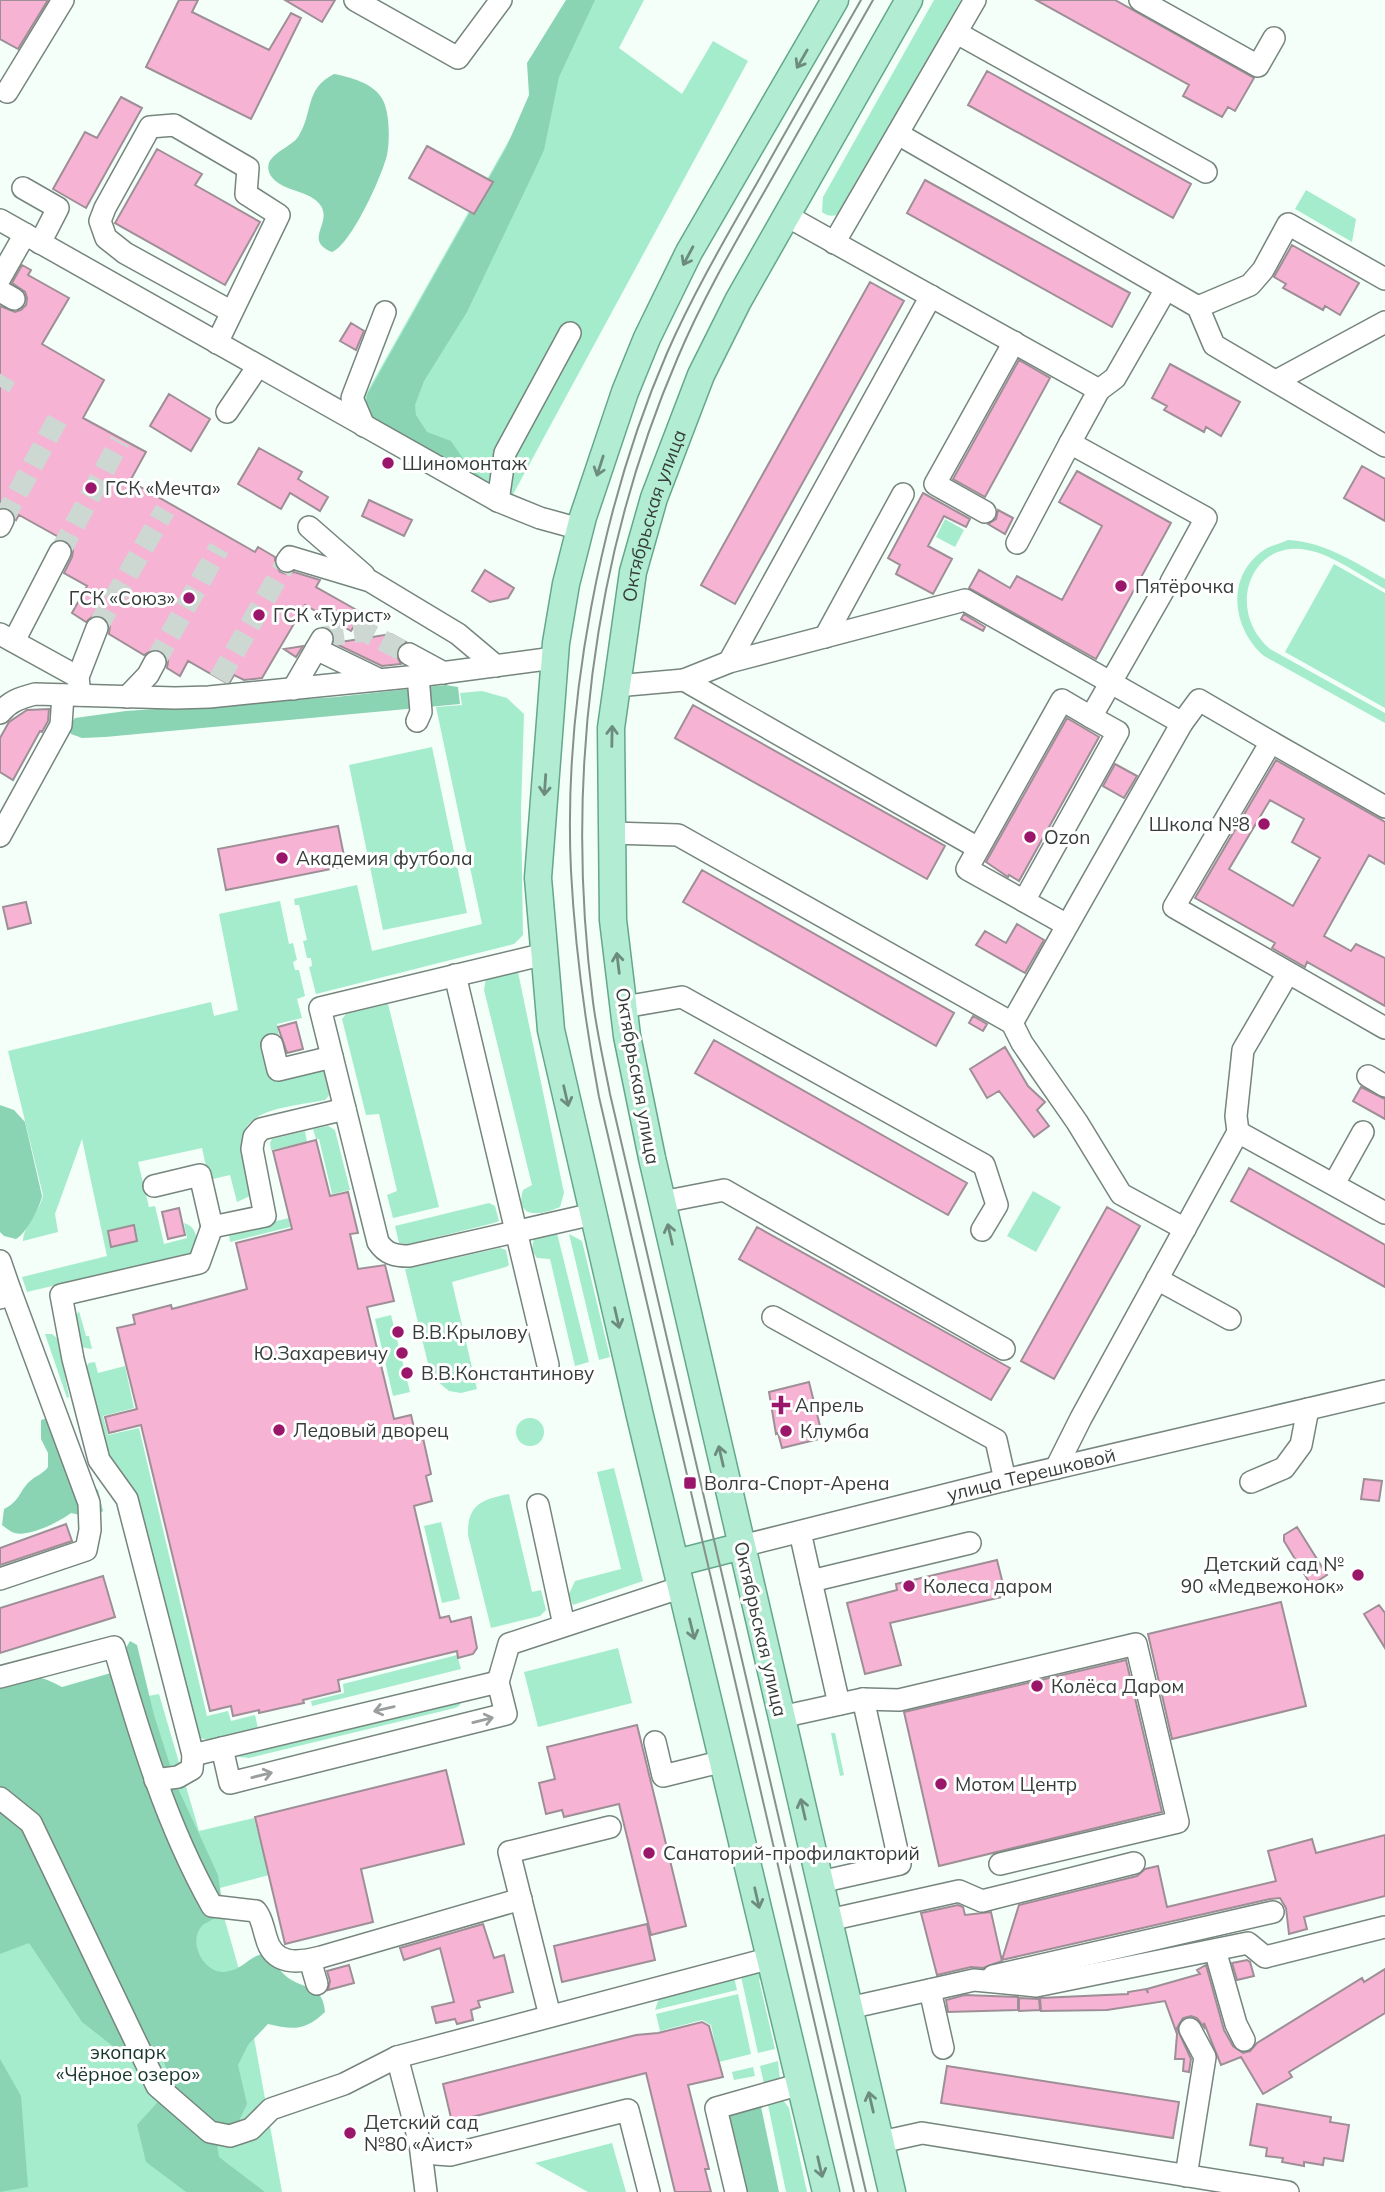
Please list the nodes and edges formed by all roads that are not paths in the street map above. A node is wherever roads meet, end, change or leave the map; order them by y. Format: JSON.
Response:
{"nodes":[{"id":1,"x":64,"y":0,"type":"edge"},
{"id":2,"x":355,"y":0,"type":"edge"},
{"id":3,"x":500,"y":0,"type":"edge"},
{"id":4,"x":835,"y":0,"type":"edge"},
{"id":5,"x":909,"y":0,"type":"edge"},
{"id":6,"x":975,"y":0,"type":"edge"},
{"id":7,"x":1140,"y":0,"type":"edge"},
{"id":8,"x":957,"y":33,"type":"junction"},
{"id":9,"x":1274,"y":38,"type":"dead end"},
{"id":10,"x":3,"y":95,"type":"edge"},
{"id":11,"x":898,"y":134,"type":"junction"},
{"id":12,"x":1206,"y":173,"type":"dead end"},
{"id":13,"x":23,"y":188,"type":"dead end"},
{"id":14,"x":787,"y":216,"type":"junction"},
{"id":15,"x":0,"y":220,"type":"edge"},
{"id":16,"x":32,"y":238,"type":"junction"},
{"id":17,"x":834,"y":243,"type":"junction"},
{"id":18,"x":0,"y":278,"type":"edge"},
{"id":19,"x":1385,"y":279,"type":"edge"},
{"id":20,"x":1166,"y":289,"type":"junction"},
{"id":21,"x":931,"y":296,"type":"junction"},
{"id":22,"x":1198,"y":307,"type":"junction"},
{"id":23,"x":232,"y":312,"type":"junction"},
{"id":24,"x":384,"y":312,"type":"dead end"},
{"id":25,"x":1385,"y":321,"type":"edge"},
{"id":26,"x":570,"y":333,"type":"dead end"},
{"id":27,"x":1014,"y":342,"type":"junction"},
{"id":28,"x":217,"y":343,"type":"junction"},
{"id":29,"x":258,"y":366,"type":"junction"},
{"id":30,"x":1276,"y":381,"type":"junction"},
{"id":31,"x":1099,"y":390,"type":"junction"},
{"id":32,"x":227,"y":412,"type":"dead end"},
{"id":33,"x":364,"y":426,"type":"junction"},
{"id":34,"x":1070,"y":443,"type":"junction"},
{"id":35,"x":1385,"y":446,"type":"edge"},
{"id":36,"x":903,"y":494,"type":"dead end"},
{"id":37,"x":498,"y":501,"type":"junction"},
{"id":38,"x":985,"y":512,"type":"dead end"},
{"id":39,"x":309,"y":527,"type":"dead end"},
{"id":40,"x":580,"y":529,"type":"junction"},
{"id":41,"x":1017,"y":543,"type":"dead end"},
{"id":42,"x":60,"y":552,"type":"tunnel mouth"},
{"id":43,"x":287,"y":561,"type":"dead end"},
{"id":44,"x":370,"y":581,"type":"junction"},
{"id":45,"x":97,"y":628,"type":"tunnel mouth"},
{"id":46,"x":825,"y":637,"type":"junction"},
{"id":47,"x":7,"y":638,"type":"edge"},
{"id":48,"x":409,"y":654,"type":"tunnel mouth"},
{"id":49,"x":554,"y":658,"type":"junction"},
{"id":50,"x":155,"y":662,"type":"tunnel mouth"},
{"id":51,"x":729,"y":662,"type":"junction"},
{"id":52,"x":496,"y":666,"type":"junction"},
{"id":53,"x":444,"y":673,"type":"junction"},
{"id":54,"x":418,"y":676,"type":"junction"},
{"id":55,"x":380,"y":680,"type":"junction"},
{"id":56,"x":684,"y":680,"type":"junction"},
{"id":57,"x":1111,"y":683,"type":"junction"},
{"id":58,"x":616,"y":686,"type":"junction"},
{"id":59,"x":74,"y":689,"type":"junction"},
{"id":60,"x":293,"y":689,"type":"junction"},
{"id":61,"x":127,"y":697,"type":"junction"},
{"id":62,"x":0,"y":713,"type":"edge"},
{"id":63,"x":1091,"y":717,"type":"junction"},
{"id":64,"x":417,"y":721,"type":"dead end"},
{"id":65,"x":1182,"y":723,"type":"junction"},
{"id":66,"x":1271,"y":742,"type":"junction"},
{"id":67,"x":1385,"y":807,"type":"edge"},
{"id":68,"x":612,"y":834,"type":"junction"},
{"id":69,"x":0,"y":836,"type":"edge"},
{"id":70,"x":978,"y":848,"type":"junction"},
{"id":71,"x":1024,"y":901,"type":"junction"},
{"id":72,"x":1067,"y":925,"type":"junction"},
{"id":73,"x":545,"y":954,"type":"junction"},
{"id":74,"x":1288,"y":973,"type":"junction"},
{"id":75,"x":455,"y":975,"type":"junction"},
{"id":76,"x":624,"y":1007,"type":"junction"},
{"id":77,"x":1012,"y":1023,"type":"junction"},
{"id":78,"x":1385,"y":1028,"type":"edge"},
{"id":79,"x":272,"y":1045,"type":"dead end"},
{"id":80,"x":332,"y":1057,"type":"junction"},
{"id":81,"x":345,"y":1109,"type":"junction"},
{"id":82,"x":1238,"y":1132,"type":"junction"},
{"id":83,"x":1363,"y":1132,"type":"dead end"},
{"id":84,"x":1334,"y":1185,"type":"junction"},
{"id":85,"x":154,"y":1186,"type":"dead end"},
{"id":86,"x":662,"y":1202,"type":"junction"},
{"id":87,"x":1385,"y":1213,"type":"edge"},
{"id":88,"x":593,"y":1214,"type":"junction"},
{"id":89,"x":212,"y":1227,"type":"junction"},
{"id":90,"x":1185,"y":1229,"type":"junction"},
{"id":91,"x":982,"y":1230,"type":"dead end"},
{"id":92,"x":518,"y":1231,"type":"junction"},
{"id":93,"x":0,"y":1261,"type":"edge"},
{"id":94,"x":1157,"y":1279,"type":"junction"},
{"id":95,"x":5,"y":1294,"type":"edge"},
{"id":96,"x":773,"y":1317,"type":"dead end"},
{"id":97,"x":1230,"y":1318,"type":"dead end"},
{"id":98,"x":1004,"y":1349,"type":"dead end"},
{"id":99,"x":548,"y":1365,"type":"dead end"},
{"id":100,"x":1385,"y":1391,"type":"edge"},
{"id":101,"x":1308,"y":1409,"type":"junction"},
{"id":102,"x":1056,"y":1468,"type":"junction"},
{"id":103,"x":1005,"y":1480,"type":"junction"},
{"id":104,"x":1251,"y":1482,"type":"dead end"},
{"id":105,"x":538,"y":1505,"type":"dead end"},
{"id":106,"x":800,"y":1532,"type":"junction"},
{"id":107,"x":970,"y":1543,"type":"dead end"},
{"id":108,"x":742,"y":1546,"type":"junction"},
{"id":109,"x":679,"y":1575,"type":"junction"},
{"id":110,"x":0,"y":1578,"type":"edge"},
{"id":111,"x":811,"y":1581,"type":"junction"},
{"id":112,"x":564,"y":1625,"type":"junction"},
{"id":113,"x":0,"y":1677,"type":"edge"},
{"id":114,"x":498,"y":1682,"type":"junction"},
{"id":115,"x":863,"y":1699,"type":"junction"},
{"id":116,"x":839,"y":1704,"type":"junction"},
{"id":117,"x":781,"y":1717,"type":"junction"},
{"id":118,"x":655,"y":1742,"type":"dead end"},
{"id":119,"x":222,"y":1748,"type":"junction"},
{"id":120,"x":193,"y":1755,"type":"junction"},
{"id":121,"x":724,"y":1761,"type":"junction"},
{"id":122,"x":155,"y":1780,"type":"junction"},
{"id":123,"x":0,"y":1798,"type":"edge"},
{"id":124,"x":610,"y":1827,"type":"dead end"},
{"id":125,"x":1134,"y":1863,"type":"dead end"},
{"id":126,"x":1000,"y":1864,"type":"dead end"},
{"id":127,"x":820,"y":1882,"type":"junction"},
{"id":128,"x":521,"y":1899,"type":"junction"},
{"id":129,"x":1273,"y":1912,"type":"dead end"},
{"id":130,"x":829,"y":1920,"type":"junction"},
{"id":131,"x":1385,"y":1927,"type":"edge"},
{"id":132,"x":1215,"y":1950,"type":"junction"},
{"id":133,"x":771,"y":1958,"type":"junction"},
{"id":134,"x":310,"y":1960,"type":"junction"},
{"id":135,"x":974,"y":1980,"type":"junction"},
{"id":136,"x":317,"y":1984,"type":"dead end"},
{"id":137,"x":930,"y":1990,"type":"junction"},
{"id":138,"x":849,"y":2008,"type":"junction"},
{"id":139,"x":550,"y":2016,"type":"junction"},
{"id":140,"x":1190,"y":2029,"type":"dead end"},
{"id":141,"x":1244,"y":2040,"type":"dead end"},
{"id":142,"x":943,"y":2048,"type":"dead end"},
{"id":143,"x":397,"y":2057,"type":"junction"},
{"id":144,"x":801,"y":2084,"type":"junction"},
{"id":145,"x":881,"y":2142,"type":"junction"},
{"id":146,"x":419,"y":2144,"type":"junction"},
{"id":147,"x":1186,"y":2176,"type":"junction"},
{"id":148,"x":426,"y":2192,"type":"edge"},
{"id":149,"x":649,"y":2192,"type":"edge"},
{"id":150,"x":736,"y":2192,"type":"edge"},
{"id":151,"x":826,"y":2192,"type":"edge"},
{"id":152,"x":892,"y":2192,"type":"edge"},
{"id":153,"x":1288,"y":2192,"type":"edge"}],
"edges":[{"from":1,"to":10,"type":"street"},
{"from":2,"to":3,"type":"street"},
{"from":4,"to":40,"type":"main road","one_way":true},
{"from":5,"to":14,"type":"main road","name":"Октябрьская улица"},
{"from":6,"to":8,"type":"street"},
{"from":7,"to":9,"type":"street"},
{"from":8,"to":11,"type":"street"},
{"from":8,"to":12,"type":"street"},
{"from":11,"to":17,"type":"street"},
{"from":11,"to":20,"type":"street"},
{"from":13,"to":16,"type":"street"},
{"from":14,"to":17,"type":"street"},
{"from":14,"to":58,"type":"main road","name":"Октябрьская улица"},
{"from":15,"to":16,"type":"street"},
{"from":16,"to":18,"type":"street"},
{"from":16,"to":28,"type":"street"},
{"from":17,"to":21,"type":"street"},
{"from":19,"to":22,"type":"street"},
{"from":20,"to":22,"type":"street"},
{"from":20,"to":31,"type":"street"},
{"from":21,"to":27,"type":"street"},
{"from":21,"to":51,"type":"street"},
{"from":22,"to":30,"type":"street"},
{"from":23,"to":23,"type":"street"},
{"from":23,"to":28,"type":"street"},
{"from":24,"to":33,"type":"street"},
{"from":25,"to":30,"type":"street"},
{"from":26,"to":37,"type":"street"},
{"from":27,"to":31,"type":"street"},
{"from":27,"to":38,"type":"street"},
{"from":28,"to":29,"type":"street"},
{"from":29,"to":32,"type":"street"},
{"from":29,"to":33,"type":"street"},
{"from":30,"to":35,"type":"street"},
{"from":31,"to":34,"type":"street"},
{"from":33,"to":37,"type":"street"},
{"from":34,"to":41,"type":"street"},
{"from":34,"to":57,"type":"street"},
{"from":36,"to":46,"type":"street"},
{"from":37,"to":40,"type":"street"},
{"from":39,"to":44,"type":"street"},
{"from":40,"to":49,"type":"main road"},
{"from":42,"to":47,"type":"street"},
{"from":43,"to":44,"type":"street"},
{"from":44,"to":52,"type":"street"},
{"from":45,"to":59,"type":"street"},
{"from":46,"to":51,"type":"street"},
{"from":46,"to":57,"type":"street"},
{"from":47,"to":59,"type":"street"},
{"from":48,"to":53,"type":"street"},
{"from":49,"to":52,"type":"street"},
{"from":49,"to":73,"type":"main road","one_way":true},
{"from":50,"to":61,"type":"street"},
{"from":51,"to":56,"type":"street"},
{"from":52,"to":53,"type":"street"},
{"from":53,"to":54,"type":"street"},
{"from":54,"to":55,"type":"street"},
{"from":54,"to":64,"type":"street"},
{"from":55,"to":60,"type":"street"},
{"from":55,"to":60,"type":"street"},
{"from":56,"to":58,"type":"street"},
{"from":56,"to":70,"type":"street"},
{"from":57,"to":63,"type":"street"},
{"from":57,"to":65,"type":"street"},
{"from":68,"to":58,"type":"main road","name":"Октябрьская улица","one_way":true},
{"from":59,"to":61,"type":"street"},
{"from":59,"to":62,"type":"street"},
{"from":59,"to":69,"type":"street"},
{"from":60,"to":61,"type":"street"},
{"from":63,"to":70,"type":"street"},
{"from":63,"to":71,"type":"street"},
{"from":65,"to":66,"type":"street"},
{"from":65,"to":72,"type":"street"},
{"from":66,"to":67,"type":"street"},
{"from":66,"to":74,"type":"street"},
{"from":76,"to":68,"type":"main road","name":"Октябрьская улица","one_way":true},
{"from":68,"to":77,"type":"street"},
{"from":70,"to":71,"type":"street"},
{"from":71,"to":72,"type":"street"},
{"from":72,"to":77,"type":"street"},
{"from":73,"to":75,"type":"street"},
{"from":73,"to":88,"type":"main road","one_way":true},
{"from":74,"to":78,"type":"street"},
{"from":74,"to":82,"type":"street"},
{"from":75,"to":80,"type":"street"},
{"from":75,"to":92,"type":"street"},
{"from":76,"to":86,"type":"main road","name":"Октябрьская улица"},
{"from":76,"to":91,"type":"street"},
{"from":77,"to":90,"type":"street"},
{"from":79,"to":80,"type":"street"},
{"from":80,"to":81,"type":"street"},
{"from":81,"to":89,"type":"street"},
{"from":81,"to":92,"type":"street"},
{"from":82,"to":84,"type":"street"},
{"from":82,"to":90,"type":"street"},
{"from":83,"to":84,"type":"street"},
{"from":84,"to":87,"type":"street"},
{"from":85,"to":89,"type":"street"},
{"from":86,"to":98,"type":"street"},
{"from":108,"to":86,"type":"main road","name":"Октябрьская улица","one_way":true},
{"from":88,"to":92,"type":"street"},
{"from":88,"to":109,"type":"main road","one_way":true},
{"from":89,"to":120,"type":"street"},
{"from":90,"to":94,"type":"street"},
{"from":92,"to":99,"type":"street"},
{"from":93,"to":95,"type":"street"},
{"from":94,"to":97,"type":"street"},
{"from":94,"to":102,"type":"street"},
{"from":95,"to":110,"type":"street"},
{"from":96,"to":103,"type":"street"},
{"from":100,"to":101,"type":"street","name":"улица Терешковой"},
{"from":101,"to":102,"type":"street","name":"улица Терешковой"},
{"from":101,"to":104,"type":"street"},
{"from":102,"to":103,"type":"street","name":"улица Терешковой"},
{"from":103,"to":106,"type":"street","name":"улица Терешковой"},
{"from":105,"to":112,"type":"street"},
{"from":106,"to":108,"type":"street","name":"улица Терешковой"},
{"from":106,"to":111,"type":"street"},
{"from":107,"to":111,"type":"street"},
{"from":108,"to":109,"type":"main road","name":"улица Терешковой"},
{"from":108,"to":117,"type":"main road","name":"Октябрьская улица"},
{"from":109,"to":112,"type":"street"},
{"from":109,"to":121,"type":"main road","one_way":true},
{"from":111,"to":116,"type":"street"},
{"from":112,"to":114,"type":"street"},
{"from":113,"to":122,"type":"street"},
{"from":114,"to":119,"type":"street","one_way":true},
{"from":119,"to":114,"type":"street","one_way":true},
{"from":115,"to":116,"type":"street"},
{"from":115,"to":126,"type":"street"},
{"from":115,"to":127,"type":"street"},
{"from":116,"to":117,"type":"street"},
{"from":127,"to":117,"type":"main road","name":"Октябрьская улица","one_way":true},
{"from":118,"to":121,"type":"street"},
{"from":119,"to":120,"type":"street"},
{"from":120,"to":122,"type":"street"},
{"from":121,"to":133,"type":"main road","one_way":true},
{"from":122,"to":134,"type":"street"},
{"from":123,"to":143,"type":"street"},
{"from":124,"to":128,"type":"street"},
{"from":125,"to":130,"type":"street"},
{"from":127,"to":130,"type":"main road","name":"Октябрьская улица"},
{"from":128,"to":134,"type":"street"},
{"from":128,"to":139,"type":"street"},
{"from":129,"to":135,"type":"street"},
{"from":130,"to":138,"type":"main road","name":"Октябрьская улица"},
{"from":131,"to":132,"type":"street"},
{"from":132,"to":135,"type":"street"},
{"from":132,"to":141,"type":"street"},
{"from":133,"to":139,"type":"street"},
{"from":133,"to":144,"type":"main road"},
{"from":134,"to":136,"type":"street"},
{"from":135,"to":137,"type":"street"},
{"from":137,"to":138,"type":"street"},
{"from":137,"to":142,"type":"street"},
{"from":145,"to":138,"type":"main road","name":"Октябрьская улица","one_way":true},
{"from":139,"to":143,"type":"street"},
{"from":140,"to":147,"type":"street"},
{"from":143,"to":146,"type":"street"},
{"from":144,"to":150,"type":"street"},
{"from":144,"to":151,"type":"main road","one_way":true},
{"from":145,"to":147,"type":"street"},
{"from":145,"to":152,"type":"main road","name":"Октябрьская улица"},
{"from":146,"to":148,"type":"street"},
{"from":146,"to":149,"type":"street"},
{"from":147,"to":153,"type":"street"}]}
